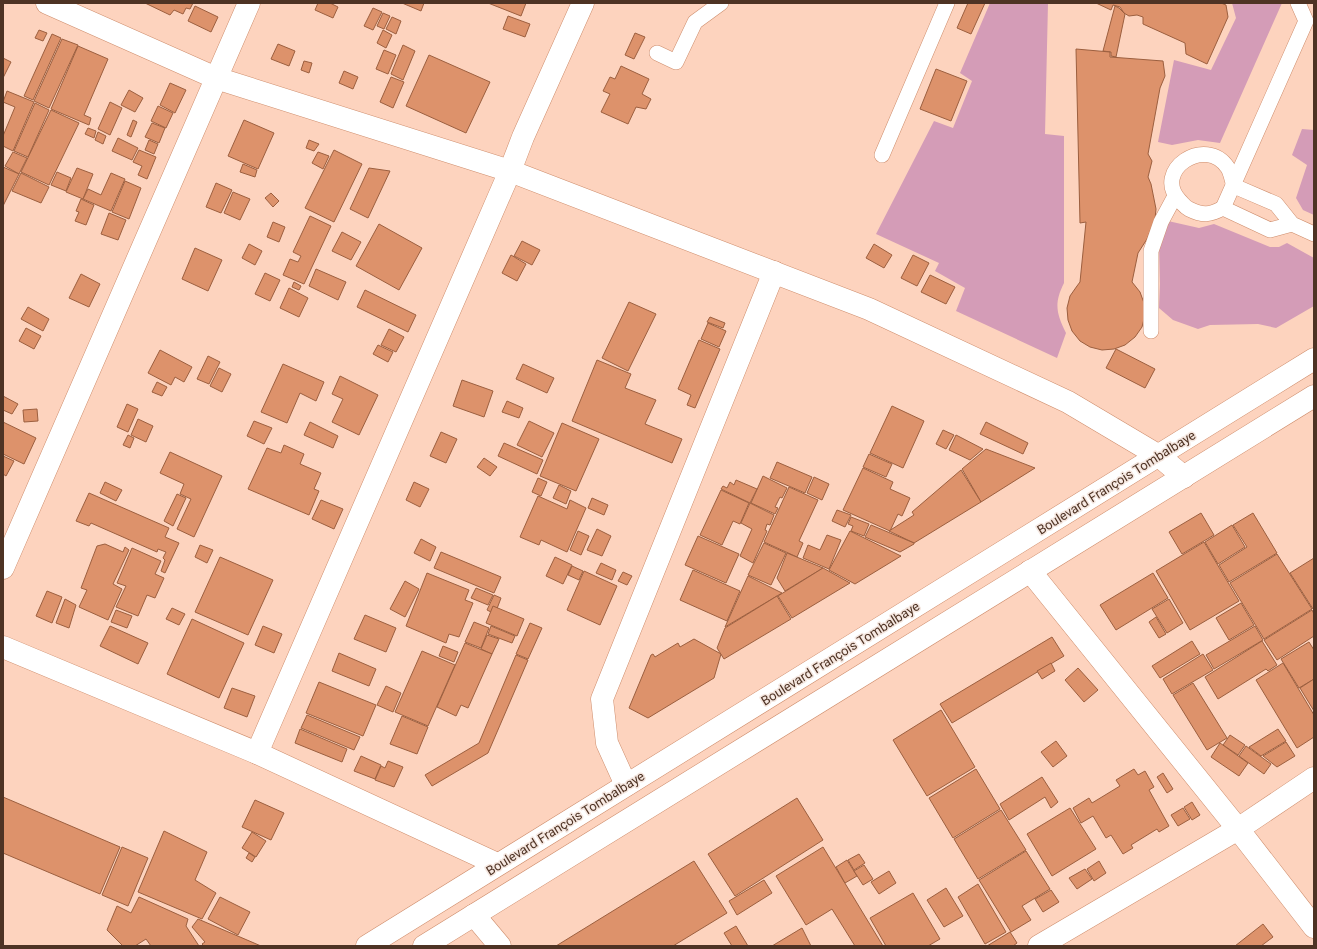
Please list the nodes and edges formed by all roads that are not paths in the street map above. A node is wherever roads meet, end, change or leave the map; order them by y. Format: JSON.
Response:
{"nodes":[{"id":1,"x":47,"y":3,"type":"edge"},
{"id":2,"x":249,"y":3,"type":"edge"},
{"id":3,"x":583,"y":3,"type":"edge"},
{"id":4,"x":721,"y":3,"type":"edge"},
{"id":5,"x":947,"y":3,"type":"edge"},
{"id":6,"x":1298,"y":3,"type":"edge"},
{"id":7,"x":657,"y":53,"type":"dead end"},
{"id":8,"x":216,"y":78,"type":"junction"},
{"id":9,"x":882,"y":155,"type":"dead end"},
{"id":10,"x":510,"y":171,"type":"junction"},
{"id":11,"x":1234,"y":186,"type":"junction"},
{"id":12,"x":1175,"y":196,"type":"junction"},
{"id":13,"x":1224,"y":208,"type":"junction"},
{"id":14,"x":1292,"y":224,"type":"junction"},
{"id":15,"x":1314,"y":234,"type":"edge"},
{"id":16,"x":774,"y":272,"type":"junction"},
{"id":17,"x":1150,"y":331,"type":"dead end"},
{"id":18,"x":1314,"y":359,"type":"edge"},
{"id":19,"x":1314,"y":396,"type":"edge"},
{"id":20,"x":1159,"y":456,"type":"junction"},
{"id":21,"x":1184,"y":477,"type":"junction"},
{"id":22,"x":3,"y":568,"type":"edge"},
{"id":23,"x":1030,"y":571,"type":"junction"},
{"id":24,"x":3,"y":647,"type":"edge"},
{"id":25,"x":257,"y":752,"type":"junction"},
{"id":26,"x":1314,"y":778,"type":"edge"},
{"id":27,"x":626,"y":784,"type":"junction"},
{"id":28,"x":1238,"y":829,"type":"junction"},
{"id":29,"x":496,"y":864,"type":"junction"},
{"id":30,"x":474,"y":915,"type":"junction"},
{"id":31,"x":1314,"y":927,"type":"edge"},
{"id":32,"x":366,"y":946,"type":"edge"},
{"id":33,"x":424,"y":946,"type":"edge"},
{"id":34,"x":500,"y":946,"type":"edge"},
{"id":35,"x":1039,"y":946,"type":"edge"}],
"edges":[{"from":1,"to":8,"type":"street"},
{"from":2,"to":8,"type":"street"},
{"from":3,"to":10,"type":"street"},
{"from":4,"to":7,"type":"lane"},
{"from":5,"to":9,"type":"lane"},
{"from":6,"to":11,"type":"lane"},
{"from":8,"to":10,"type":"street"},
{"from":8,"to":22,"type":"street"},
{"from":10,"to":16,"type":"street"},
{"from":10,"to":25,"type":"street"},
{"from":11,"to":12,"type":"lane"},
{"from":11,"to":13,"type":"lane"},
{"from":11,"to":14,"type":"lane"},
{"from":12,"to":13,"type":"lane"},
{"from":12,"to":17,"type":"lane"},
{"from":13,"to":14,"type":"lane"},
{"from":14,"to":15,"type":"lane"},
{"from":16,"to":20,"type":"street"},
{"from":16,"to":27,"type":"street"},
{"from":18,"to":20,"type":"street","name":"Boulevard François Tombalbaye"},
{"from":19,"to":21,"type":"street"},
{"from":20,"to":21,"type":"street"},
{"from":20,"to":27,"type":"street","name":"Boulevard François Tombalbaye"},
{"from":21,"to":23,"type":"street"},
{"from":23,"to":28,"type":"street"},
{"from":23,"to":30,"type":"street"},
{"from":24,"to":25,"type":"street"},
{"from":25,"to":29,"type":"street"},
{"from":26,"to":28,"type":"street"},
{"from":27,"to":29,"type":"street","name":"Boulevard François Tombalbaye"},
{"from":28,"to":31,"type":"street"},
{"from":28,"to":35,"type":"street"},
{"from":29,"to":32,"type":"street","name":"Boulevard François Tombalbaye"},
{"from":30,"to":33,"type":"street"},
{"from":30,"to":34,"type":"street"}]}
